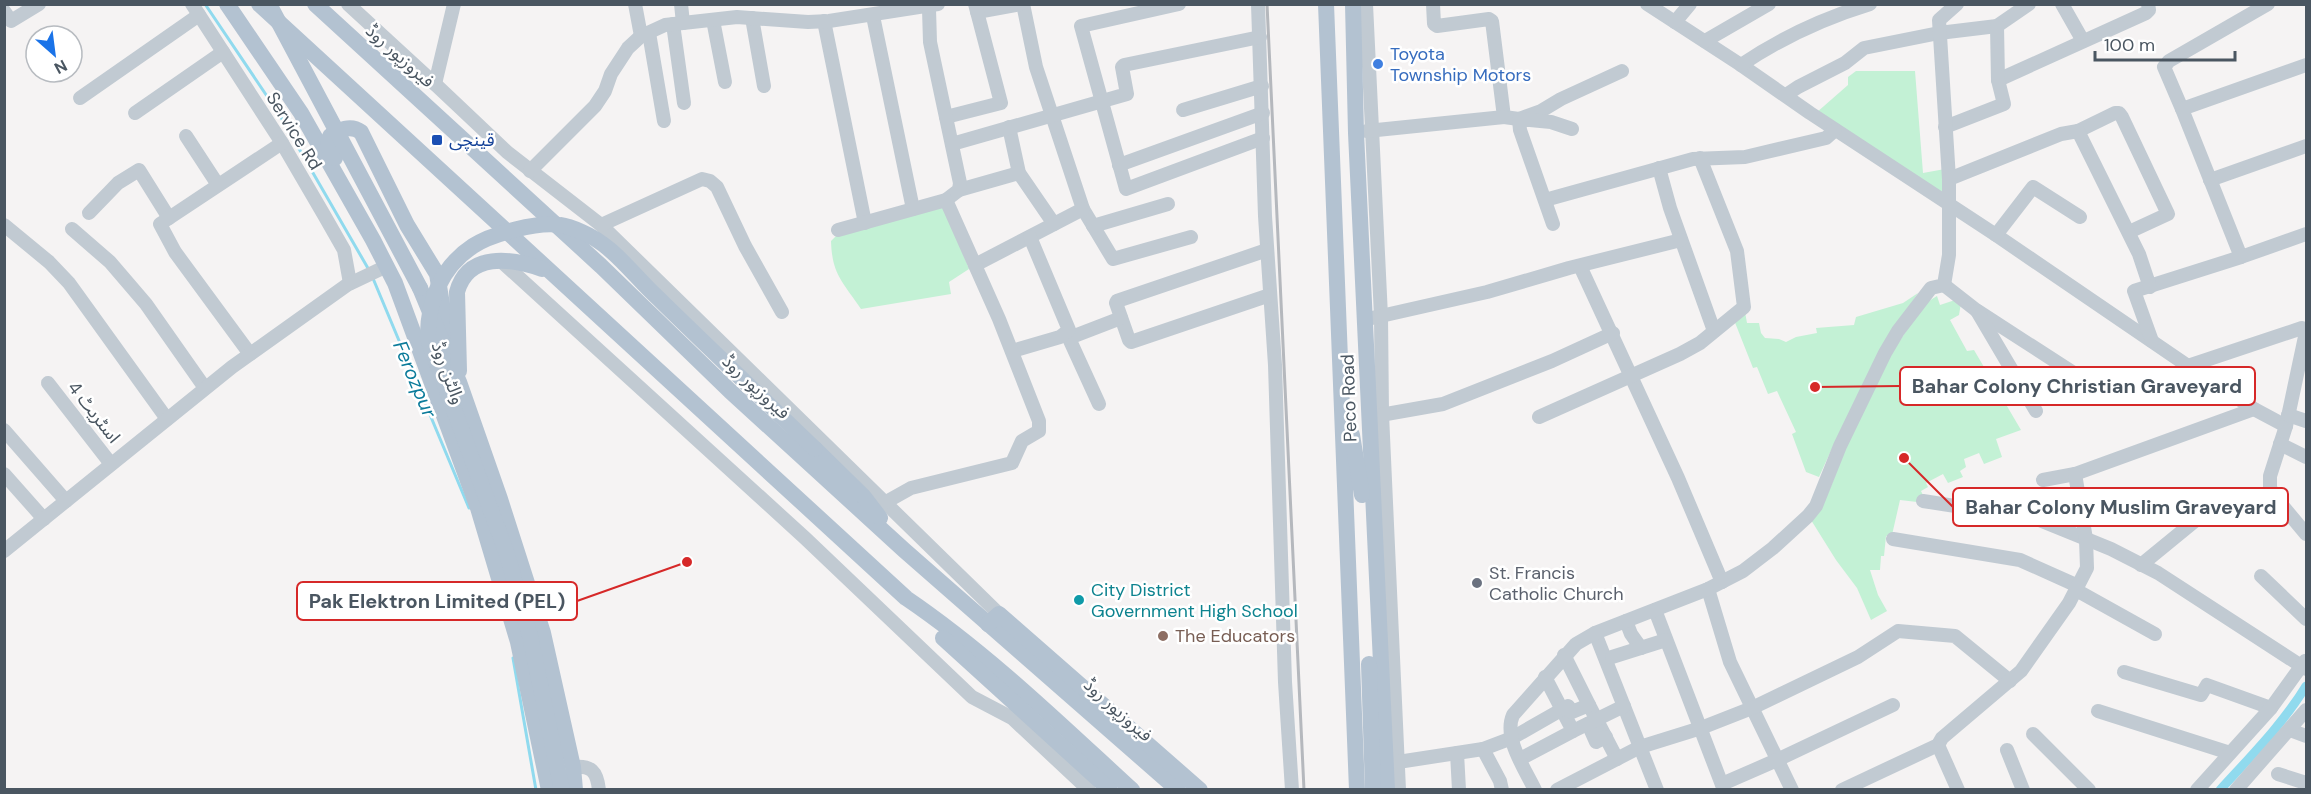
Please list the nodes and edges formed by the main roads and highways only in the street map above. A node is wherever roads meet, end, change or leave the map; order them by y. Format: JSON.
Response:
{"nodes":[{"id":1,"x":227,"y":4,"type":"edge"},
{"id":2,"x":259,"y":4,"type":"edge"},
{"id":3,"x":269,"y":4,"type":"edge"},
{"id":4,"x":315,"y":4,"type":"edge"},
{"id":5,"x":1326,"y":4,"type":"edge"},
{"id":6,"x":1353,"y":4,"type":"edge"},
{"id":7,"x":373,"y":240,"type":"junction"},
{"id":8,"x":549,"y":272,"type":"junction"},
{"id":9,"x":459,"y":352,"type":"junction"},
{"id":10,"x":459,"y":382,"type":"junction"},
{"id":11,"x":1342,"y":391,"type":"junction"},
{"id":12,"x":904,"y":550,"type":"junction"},
{"id":13,"x":993,"y":619,"type":"junction"},
{"id":14,"x":1011,"y":690,"type":"junction"},
{"id":15,"x":1176,"y":788,"type":"edge"},
{"id":16,"x":549,"y":789,"type":"edge"},
{"id":17,"x":562,"y":789,"type":"edge"},
{"id":18,"x":574,"y":789,"type":"edge"},
{"id":19,"x":1110,"y":789,"type":"edge"},
{"id":20,"x":1132,"y":789,"type":"edge"},
{"id":21,"x":1200,"y":789,"type":"edge"},
{"id":22,"x":1357,"y":789,"type":"edge"},
{"id":23,"x":1373,"y":789,"type":"edge"},
{"id":24,"x":1387,"y":789,"type":"edge"}],
"edges":[{"from":1,"to":7,"type":"main road","name":"والٹن روڈ"},
{"from":2,"to":8,"type":"main road"},
{"from":3,"to":10,"type":"main road","name":"والٹن روڈ","bridge":true},
{"from":4,"to":12,"type":"main road","name":"فیروزپور روڈ"},
{"from":5,"to":11,"type":"main road","name":"Peco Road"},
{"from":6,"to":24,"type":"main road","name":"Peco Road"},
{"from":7,"to":9,"type":"main road"},
{"from":7,"to":16,"type":"main road","name":"والٹن روڈ"},
{"from":8,"to":9,"type":"main road"},
{"from":8,"to":14,"type":"main road"},
{"from":9,"to":10,"type":"main road"},
{"from":10,"to":18,"type":"main road","name":"والٹن روڈ"},
{"from":11,"to":22,"type":"main road","name":"Peco Road"},
{"from":11,"to":23,"type":"main road"},
{"from":12,"to":13,"type":"main road","name":"فیروزپور روڈ"},
{"from":12,"to":17,"type":"main road","bridge":true},
{"from":13,"to":15,"type":"main road","name":"فیروزپور روڈ"},
{"from":13,"to":21,"type":"main road"},
{"from":14,"to":19,"type":"main road"},
{"from":14,"to":20,"type":"main road"}]}
